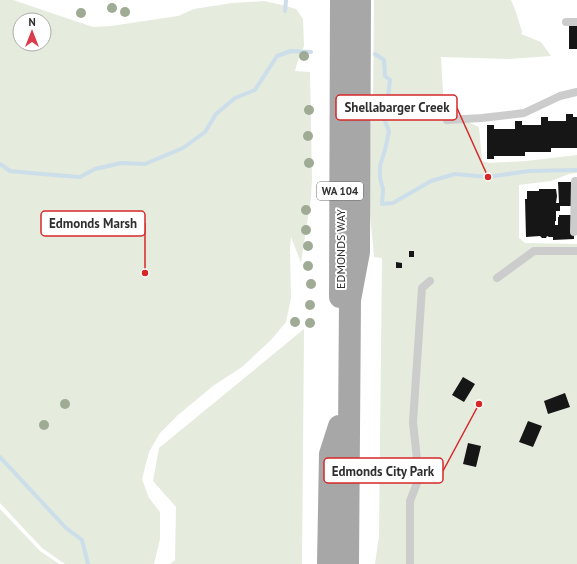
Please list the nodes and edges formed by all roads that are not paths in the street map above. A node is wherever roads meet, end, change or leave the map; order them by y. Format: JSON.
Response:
{"nodes":[{"id":1,"x":341,"y":0,"type":"edge"},
{"id":2,"x":350,"y":0,"type":"edge"},
{"id":3,"x":360,"y":0,"type":"edge"},
{"id":4,"x":566,"y":22,"type":"dead end"},
{"id":5,"x":577,"y":22,"type":"edge"},
{"id":6,"x":577,"y":92,"type":"edge"},
{"id":7,"x":446,"y":120,"type":"dead end"},
{"id":8,"x":577,"y":182,"type":"edge"},
{"id":9,"x":574,"y":232,"type":"dead end"},
{"id":10,"x":577,"y":251,"type":"edge"},
{"id":11,"x":497,"y":278,"type":"dead end"},
{"id":12,"x":430,"y":281,"type":"dead end"},
{"id":13,"x":350,"y":300,"type":"junction"},
{"id":14,"x":339,"y":426,"type":"junction"},
{"id":15,"x":328,"y":564,"type":"edge"},
{"id":16,"x":342,"y":564,"type":"edge"},
{"id":17,"x":348,"y":564,"type":"edge"},
{"id":18,"x":410,"y":564,"type":"edge"}],
"edges":[{"from":1,"to":14,"type":"main road","name":"EDMONDS WAY","number":"WA 104"},
{"from":2,"to":13,"type":"main road","number":"WA 104"},
{"from":3,"to":13,"type":"main road","number":"WA 104"},
{"from":4,"to":5,"type":"lane"},
{"from":6,"to":7,"type":"lane"},
{"from":8,"to":9,"type":"lane"},
{"from":10,"to":11,"type":"lane"},
{"from":12,"to":18,"type":"lane"},
{"from":13,"to":17,"type":"main road","number":"WA 104"},
{"from":14,"to":15,"type":"main road","name":"EDMONDS WAY","number":"WA 104"},
{"from":14,"to":16,"type":"main road","name":"EDMONDS WAY","number":"WA 104"}]}
